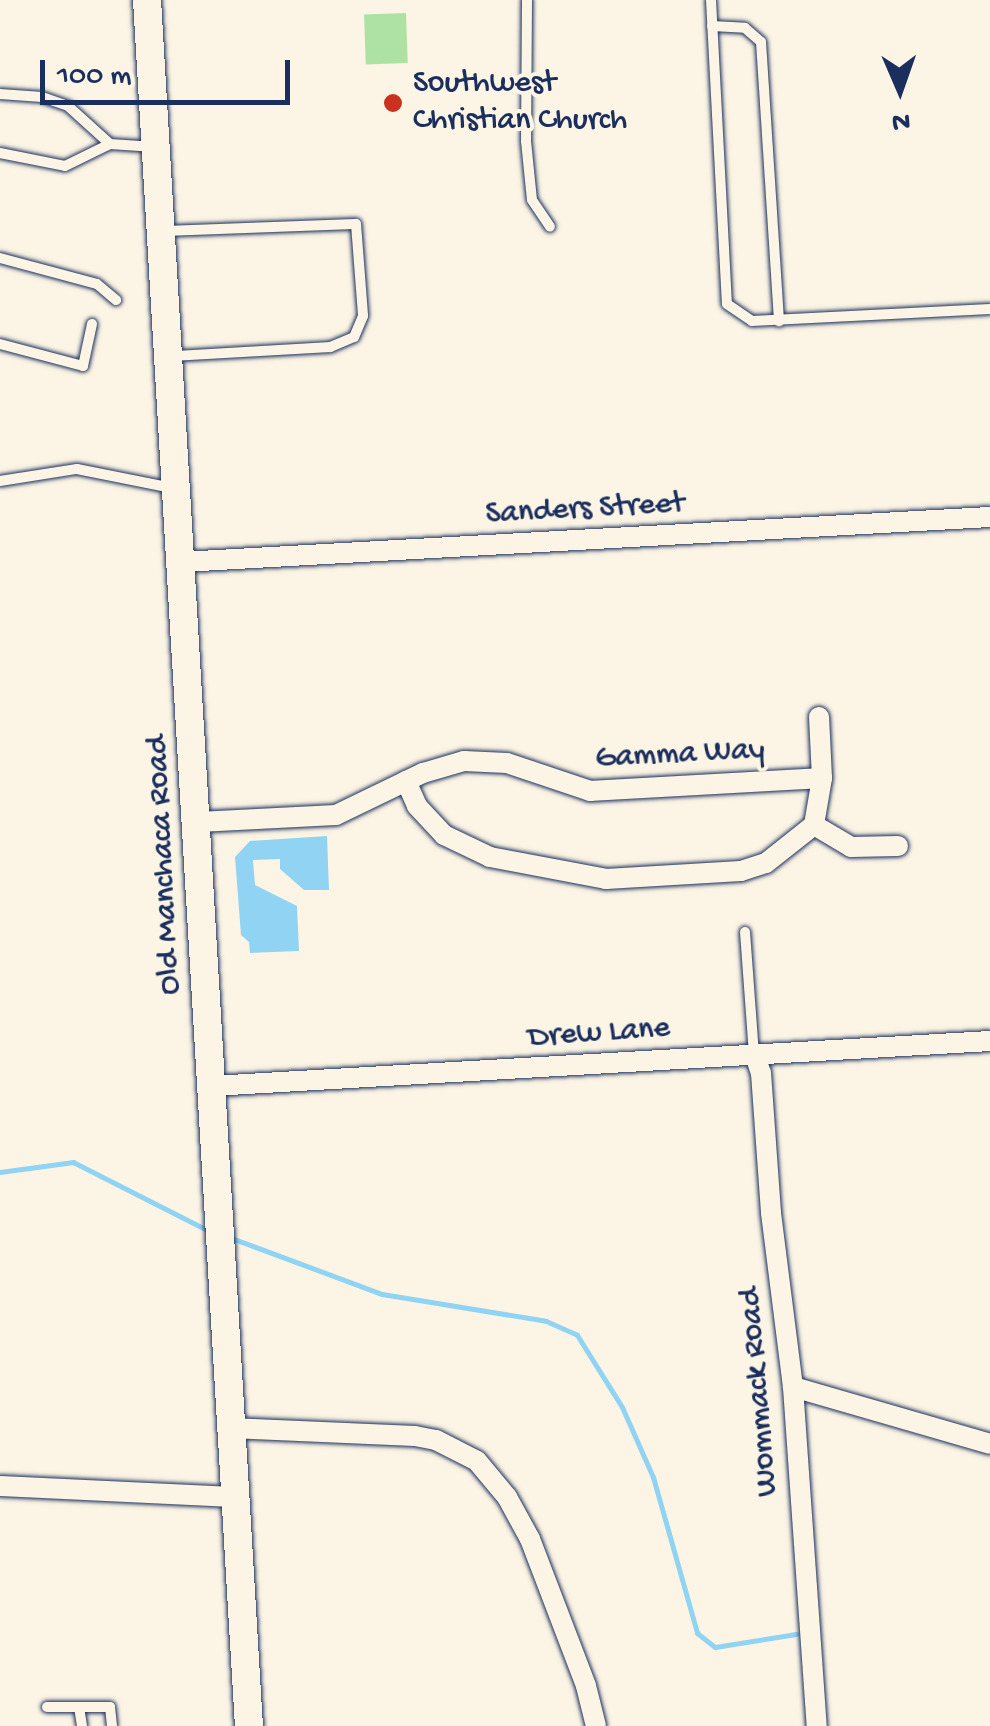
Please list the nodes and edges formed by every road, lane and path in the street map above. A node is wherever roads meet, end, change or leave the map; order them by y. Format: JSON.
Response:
{"nodes":[{"id":1,"x":147,"y":0,"type":"edge"},
{"id":2,"x":527,"y":0,"type":"edge"},
{"id":3,"x":711,"y":0,"type":"edge"},
{"id":4,"x":712,"y":26,"type":"junction"},
{"id":5,"x":0,"y":94,"type":"edge"},
{"id":6,"x":110,"y":144,"type":"junction"},
{"id":7,"x":156,"y":147,"type":"junction"},
{"id":8,"x":0,"y":153,"type":"edge"},
{"id":9,"x":550,"y":227,"type":"dead end"},
{"id":10,"x":162,"y":231,"type":"junction"},
{"id":11,"x":0,"y":258,"type":"edge"},
{"id":12,"x":116,"y":300,"type":"dead end"},
{"id":13,"x":990,"y":310,"type":"edge"},
{"id":14,"x":780,"y":322,"type":"junction"},
{"id":15,"x":92,"y":324,"type":"dead end"},
{"id":16,"x":0,"y":344,"type":"edge"},
{"id":17,"x":170,"y":357,"type":"junction"},
{"id":18,"x":0,"y":480,"type":"edge"},
{"id":19,"x":178,"y":488,"type":"junction"},
{"id":20,"x":990,"y":517,"type":"edge"},
{"id":21,"x":182,"y":562,"type":"junction"},
{"id":22,"x":819,"y":717,"type":"dead end"},
{"id":23,"x":822,"y":778,"type":"junction"},
{"id":24,"x":406,"y":781,"type":"junction"},
{"id":25,"x":198,"y":822,"type":"junction"},
{"id":26,"x":814,"y":824,"type":"junction"},
{"id":27,"x":898,"y":846,"type":"dead end"},
{"id":28,"x":745,"y":932,"type":"dead end"},
{"id":29,"x":990,"y":1041,"type":"edge"},
{"id":30,"x":754,"y":1055,"type":"junction"},
{"id":31,"x":212,"y":1086,"type":"junction"},
{"id":32,"x":792,"y":1387,"type":"junction"},
{"id":33,"x":230,"y":1428,"type":"junction"},
{"id":34,"x":990,"y":1444,"type":"edge"},
{"id":35,"x":0,"y":1486,"type":"edge"},
{"id":36,"x":234,"y":1497,"type":"junction"},
{"id":37,"x":47,"y":1707,"type":"dead end"},
{"id":38,"x":79,"y":1707,"type":"junction"},
{"id":39,"x":82,"y":1726,"type":"edge"},
{"id":40,"x":112,"y":1726,"type":"edge"},
{"id":41,"x":249,"y":1726,"type":"edge"},
{"id":42,"x":596,"y":1726,"type":"edge"},
{"id":43,"x":817,"y":1726,"type":"edge"}],
"edges":[{"from":1,"to":7,"type":"street","name":"Old Manchaca Road"},
{"from":2,"to":9,"type":"lane"},
{"from":3,"to":4,"type":"lane"},
{"from":4,"to":14,"type":"lane"},
{"from":4,"to":14,"type":"lane"},
{"from":5,"to":6,"type":"lane"},
{"from":6,"to":7,"type":"lane"},
{"from":6,"to":8,"type":"lane"},
{"from":7,"to":10,"type":"street","name":"Old Manchaca Road"},
{"from":10,"to":17,"type":"street","name":"Old Manchaca Road"},
{"from":10,"to":17,"type":"lane"},
{"from":11,"to":12,"type":"lane"},
{"from":13,"to":14,"type":"lane"},
{"from":15,"to":16,"type":"lane"},
{"from":17,"to":19,"type":"street","name":"Old Manchaca Road"},
{"from":18,"to":19,"type":"lane"},
{"from":19,"to":21,"type":"street","name":"Old Manchaca Road"},
{"from":20,"to":21,"type":"street","name":"Sanders Street"},
{"from":21,"to":25,"type":"street","name":"Old Manchaca Road"},
{"from":22,"to":23,"type":"street"},
{"from":23,"to":24,"type":"street","name":"Gamma Way"},
{"from":23,"to":26,"type":"street"},
{"from":24,"to":25,"type":"street","name":"Gamma Way"},
{"from":24,"to":26,"type":"street"},
{"from":25,"to":31,"type":"street","name":"Old Manchaca Road"},
{"from":26,"to":27,"type":"street"},
{"from":28,"to":30,"type":"lane"},
{"from":29,"to":30,"type":"street","name":"Drew Lane"},
{"from":30,"to":31,"type":"street","name":"Drew Lane"},
{"from":30,"to":32,"type":"street","name":"Wommack Road"},
{"from":31,"to":33,"type":"street","name":"Old Manchaca Road"},
{"from":32,"to":34,"type":"street"},
{"from":32,"to":43,"type":"street","name":"Wommack Road"},
{"from":33,"to":36,"type":"street","name":"Old Manchaca Road"},
{"from":33,"to":42,"type":"street"},
{"from":35,"to":36,"type":"street"},
{"from":36,"to":41,"type":"street","name":"Old Manchaca Road"},
{"from":37,"to":38,"type":"lane"},
{"from":38,"to":39,"type":"lane"},
{"from":38,"to":40,"type":"lane"}]}
